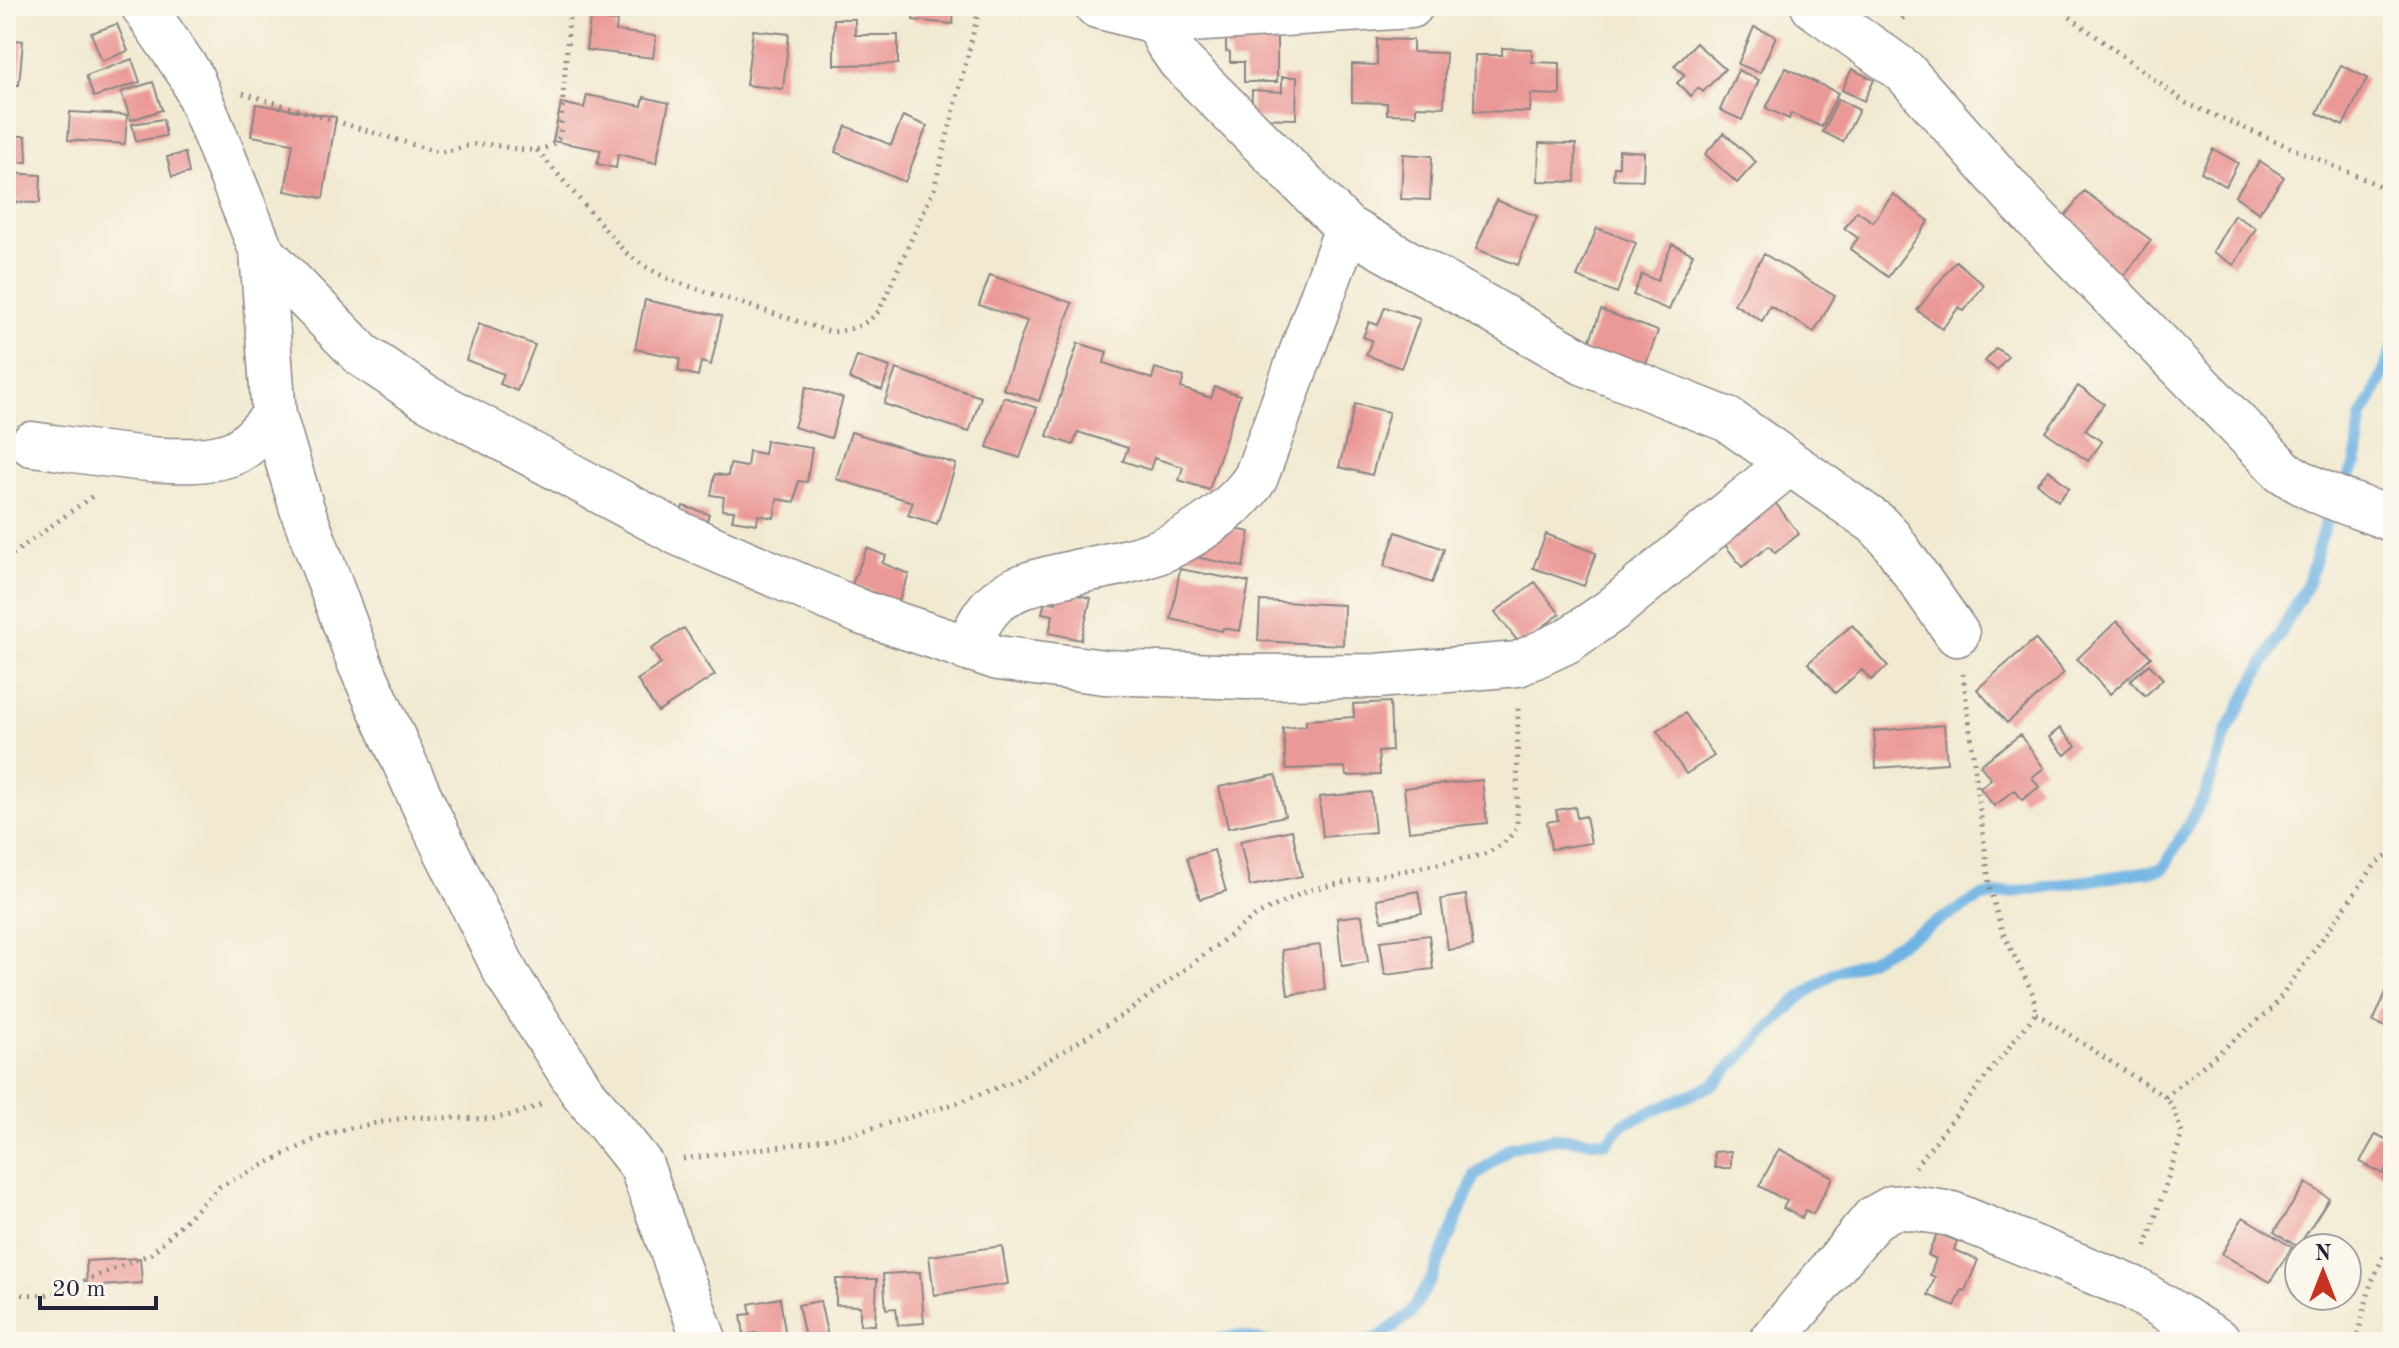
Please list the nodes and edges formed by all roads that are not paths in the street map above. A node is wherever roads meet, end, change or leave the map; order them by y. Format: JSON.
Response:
{"nodes":[{"id":1,"x":143,"y":6,"type":"edge"},
{"id":2,"x":1097,"y":6,"type":"edge"},
{"id":3,"x":1411,"y":6,"type":"edge"},
{"id":4,"x":1813,"y":6,"type":"edge"},
{"id":5,"x":1158,"y":22,"type":"junction"},
{"id":6,"x":1347,"y":228,"type":"junction"},
{"id":7,"x":262,"y":252,"type":"junction"},
{"id":8,"x":274,"y":416,"type":"junction"},
{"id":9,"x":32,"y":444,"type":"dead end"},
{"id":10,"x":1788,"y":464,"type":"junction"},
{"id":11,"x":2393,"y":520,"type":"edge"},
{"id":12,"x":1957,"y":634,"type":"road end"},
{"id":13,"x":967,"y":649,"type":"junction"},
{"id":14,"x":705,"y":1342,"type":"edge"},
{"id":15,"x":1771,"y":1342,"type":"edge"},
{"id":16,"x":2220,"y":1342,"type":"edge"}],
"edges":[{"from":1,"to":7,"type":"street"},
{"from":2,"to":5,"type":"street"},
{"from":3,"to":5,"type":"street"},
{"from":4,"to":11,"type":"street"},
{"from":5,"to":6,"type":"street"},
{"from":6,"to":10,"type":"street"},
{"from":6,"to":13,"type":"street"},
{"from":7,"to":8,"type":"street"},
{"from":7,"to":13,"type":"street"},
{"from":8,"to":9,"type":"street"},
{"from":8,"to":14,"type":"street"},
{"from":10,"to":12,"type":"street"},
{"from":10,"to":13,"type":"street"},
{"from":15,"to":16,"type":"street"}]}
